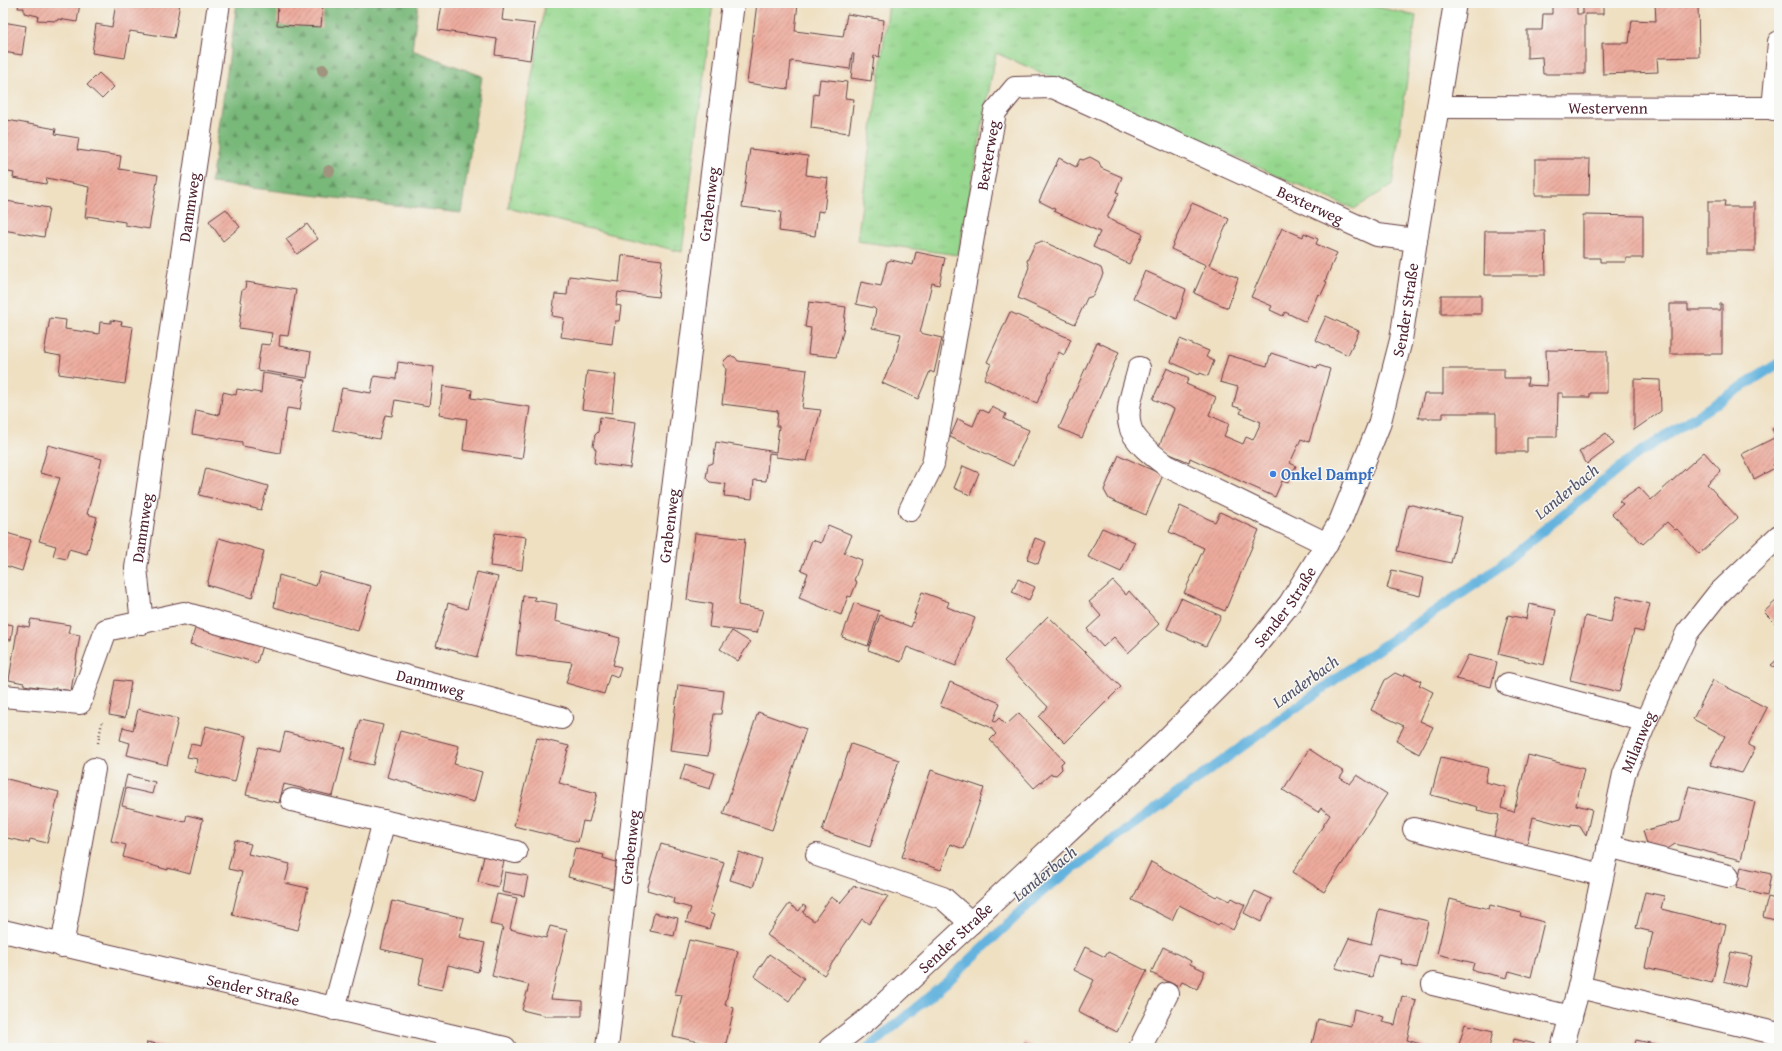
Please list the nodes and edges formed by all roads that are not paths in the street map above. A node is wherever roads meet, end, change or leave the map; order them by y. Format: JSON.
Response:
{"nodes":[{"id":1,"x":219,"y":3,"type":"edge"},
{"id":2,"x":733,"y":3,"type":"edge"},
{"id":3,"x":1455,"y":3,"type":"edge"},
{"id":4,"x":1779,"y":42,"type":"edge"},
{"id":5,"x":1438,"y":107,"type":"junction"},
{"id":6,"x":1776,"y":108,"type":"edge"},
{"id":7,"x":1416,"y":240,"type":"junction"},
{"id":8,"x":1139,"y":368,"type":"dead end"},
{"id":9,"x":910,"y":510,"type":"dead end"},
{"id":10,"x":1779,"y":536,"type":"edge"},
{"id":11,"x":1327,"y":544,"type":"junction"},
{"id":12,"x":142,"y":623,"type":"junction"},
{"id":13,"x":1508,"y":684,"type":"dead end"},
{"id":14,"x":3,"y":696,"type":"edge"},
{"id":15,"x":561,"y":718,"type":"dead end"},
{"id":16,"x":1646,"y":721,"type":"junction"},
{"id":17,"x":94,"y":769,"type":"dead end"},
{"id":18,"x":292,"y":800,"type":"dead end"},
{"id":19,"x":384,"y":821,"type":"junction"},
{"id":20,"x":1414,"y":829,"type":"dead end"},
{"id":21,"x":1608,"y":846,"type":"junction"},
{"id":22,"x":516,"y":852,"type":"dead end"},
{"id":23,"x":817,"y":855,"type":"dead end"},
{"id":24,"x":1602,"y":875,"type":"junction"},
{"id":25,"x":1728,"y":876,"type":"dead end"},
{"id":26,"x":970,"y":923,"type":"junction"},
{"id":27,"x":3,"y":931,"type":"edge"},
{"id":28,"x":62,"y":946,"type":"junction"},
{"id":29,"x":1433,"y":984,"type":"dead end"},
{"id":30,"x":1579,"y":987,"type":"junction"},
{"id":31,"x":1167,"y":994,"type":"dead end"},
{"id":32,"x":334,"y":1009,"type":"junction"},
{"id":33,"x":1571,"y":1017,"type":"junction"},
{"id":34,"x":1779,"y":1034,"type":"edge"},
{"id":35,"x":504,"y":1048,"type":"edge"},
{"id":36,"x":607,"y":1048,"type":"edge"},
{"id":37,"x":830,"y":1048,"type":"edge"},
{"id":38,"x":1140,"y":1048,"type":"edge"},
{"id":39,"x":1562,"y":1048,"type":"edge"}],
"edges":[{"from":1,"to":12,"type":"street","name":"Dammweg"},
{"from":2,"to":36,"type":"street","name":"Grabenweg"},
{"from":3,"to":5,"type":"street","name":"Sender Straße"},
{"from":4,"to":6,"type":"street"},
{"from":5,"to":6,"type":"street","name":"Westervenn"},
{"from":5,"to":7,"type":"street","name":"Sender Straße"},
{"from":7,"to":9,"type":"street","name":"Bexterweg"},
{"from":7,"to":11,"type":"street","name":"Sender Straße"},
{"from":8,"to":11,"type":"street"},
{"from":10,"to":16,"type":"street","name":"Milanweg"},
{"from":11,"to":26,"type":"street","name":"Sender Straße"},
{"from":12,"to":14,"type":"street"},
{"from":12,"to":15,"type":"street","name":"Dammweg"},
{"from":13,"to":16,"type":"street"},
{"from":16,"to":21,"type":"street","name":"Milanweg"},
{"from":17,"to":28,"type":"street"},
{"from":18,"to":19,"type":"street"},
{"from":19,"to":22,"type":"street"},
{"from":19,"to":32,"type":"street"},
{"from":20,"to":24,"type":"street"},
{"from":21,"to":24,"type":"street","name":"Milanweg"},
{"from":21,"to":25,"type":"street"},
{"from":23,"to":26,"type":"street"},
{"from":24,"to":30,"type":"street","name":"Milanweg"},
{"from":26,"to":37,"type":"street","name":"Sender Straße"},
{"from":27,"to":28,"type":"street","name":"Sender Straße"},
{"from":28,"to":32,"type":"street","name":"Sender Straße"},
{"from":29,"to":33,"type":"street"},
{"from":30,"to":33,"type":"street","name":"Milanweg"},
{"from":30,"to":34,"type":"street"},
{"from":31,"to":38,"type":"street"},
{"from":32,"to":35,"type":"street","name":"Sender Straße"},
{"from":33,"to":39,"type":"street","name":"Milanweg"}]}
